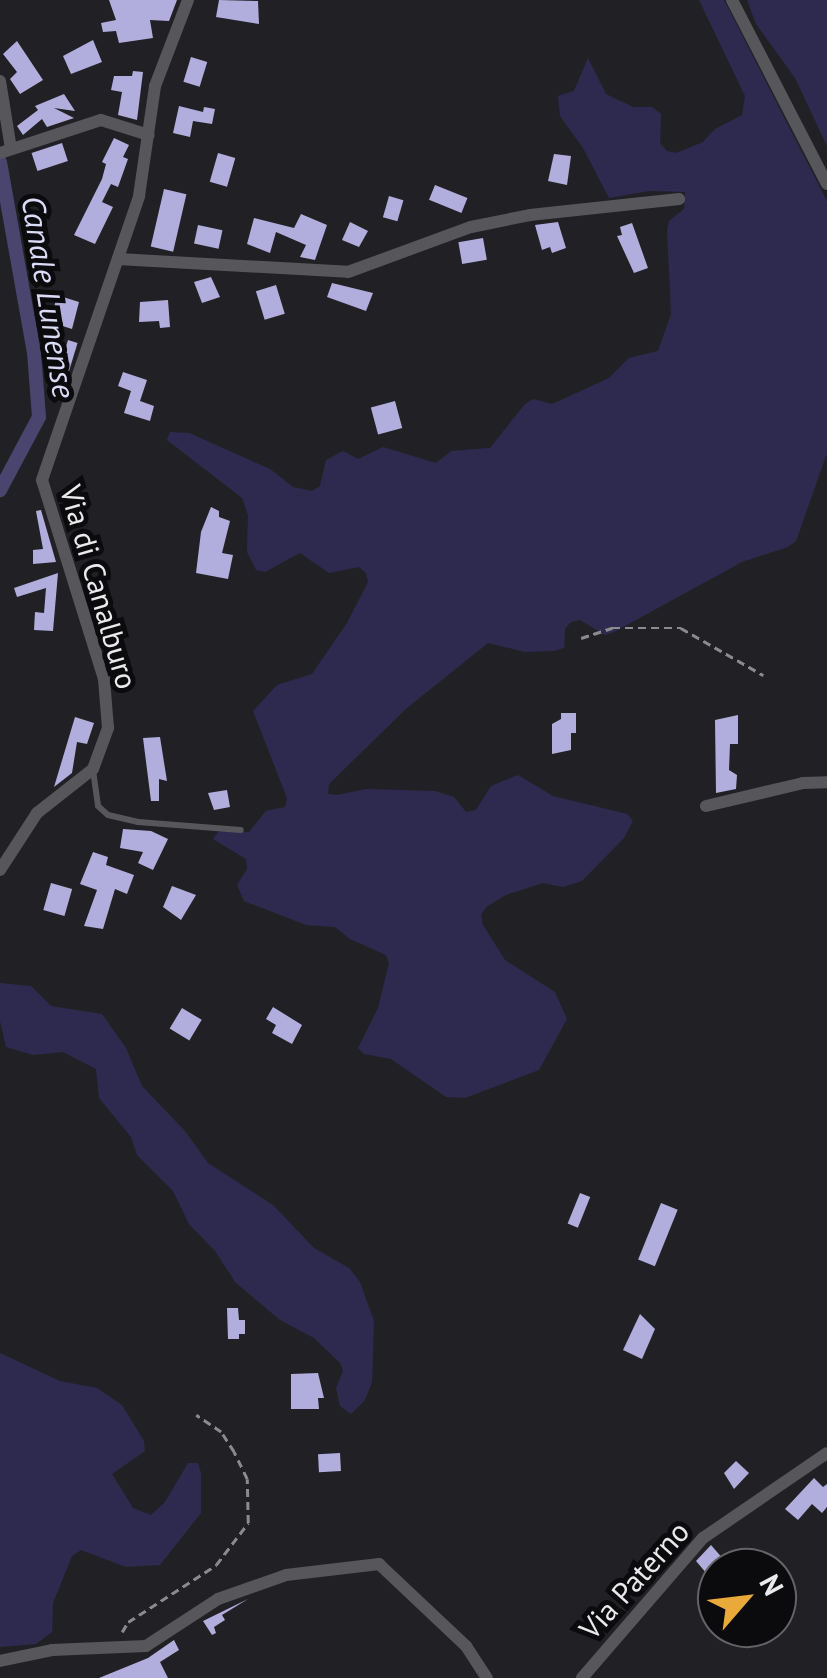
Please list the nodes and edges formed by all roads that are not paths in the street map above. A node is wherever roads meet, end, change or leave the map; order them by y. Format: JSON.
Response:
{"nodes":[{"id":1,"x":188,"y":0,"type":"edge"},
{"id":2,"x":732,"y":0,"type":"edge"},
{"id":3,"x":0,"y":81,"type":"edge"},
{"id":4,"x":149,"y":135,"type":"junction"},
{"id":5,"x":5,"y":151,"type":"edge"},
{"id":6,"x":827,"y":184,"type":"edge"},
{"id":7,"x":680,"y":199,"type":"dead end"},
{"id":8,"x":118,"y":259,"type":"junction"},
{"id":9,"x":93,"y":769,"type":"junction"},
{"id":10,"x":827,"y":782,"type":"edge"},
{"id":11,"x":706,"y":806,"type":"dead end"},
{"id":12,"x":240,"y":830,"type":"dead end"},
{"id":13,"x":0,"y":870,"type":"edge"},
{"id":14,"x":827,"y":1453,"type":"edge"},
{"id":15,"x":0,"y":1661,"type":"edge"},
{"id":16,"x":488,"y":1678,"type":"edge"},
{"id":17,"x":582,"y":1678,"type":"edge"}],
"edges":[{"from":1,"to":4,"type":"street","name":"Via di Canalburo"},
{"from":2,"to":6,"type":"street"},
{"from":3,"to":5,"type":"street"},
{"from":4,"to":5,"type":"street"},
{"from":4,"to":8,"type":"street","name":"Via di Canalburo"},
{"from":7,"to":8,"type":"street"},
{"from":8,"to":9,"type":"street","name":"Via di Canalburo"},
{"from":9,"to":12,"type":"lane"},
{"from":9,"to":13,"type":"street"},
{"from":10,"to":11,"type":"street"},
{"from":14,"to":17,"type":"street","name":"Via Paterno"},
{"from":15,"to":16,"type":"street"}]}
